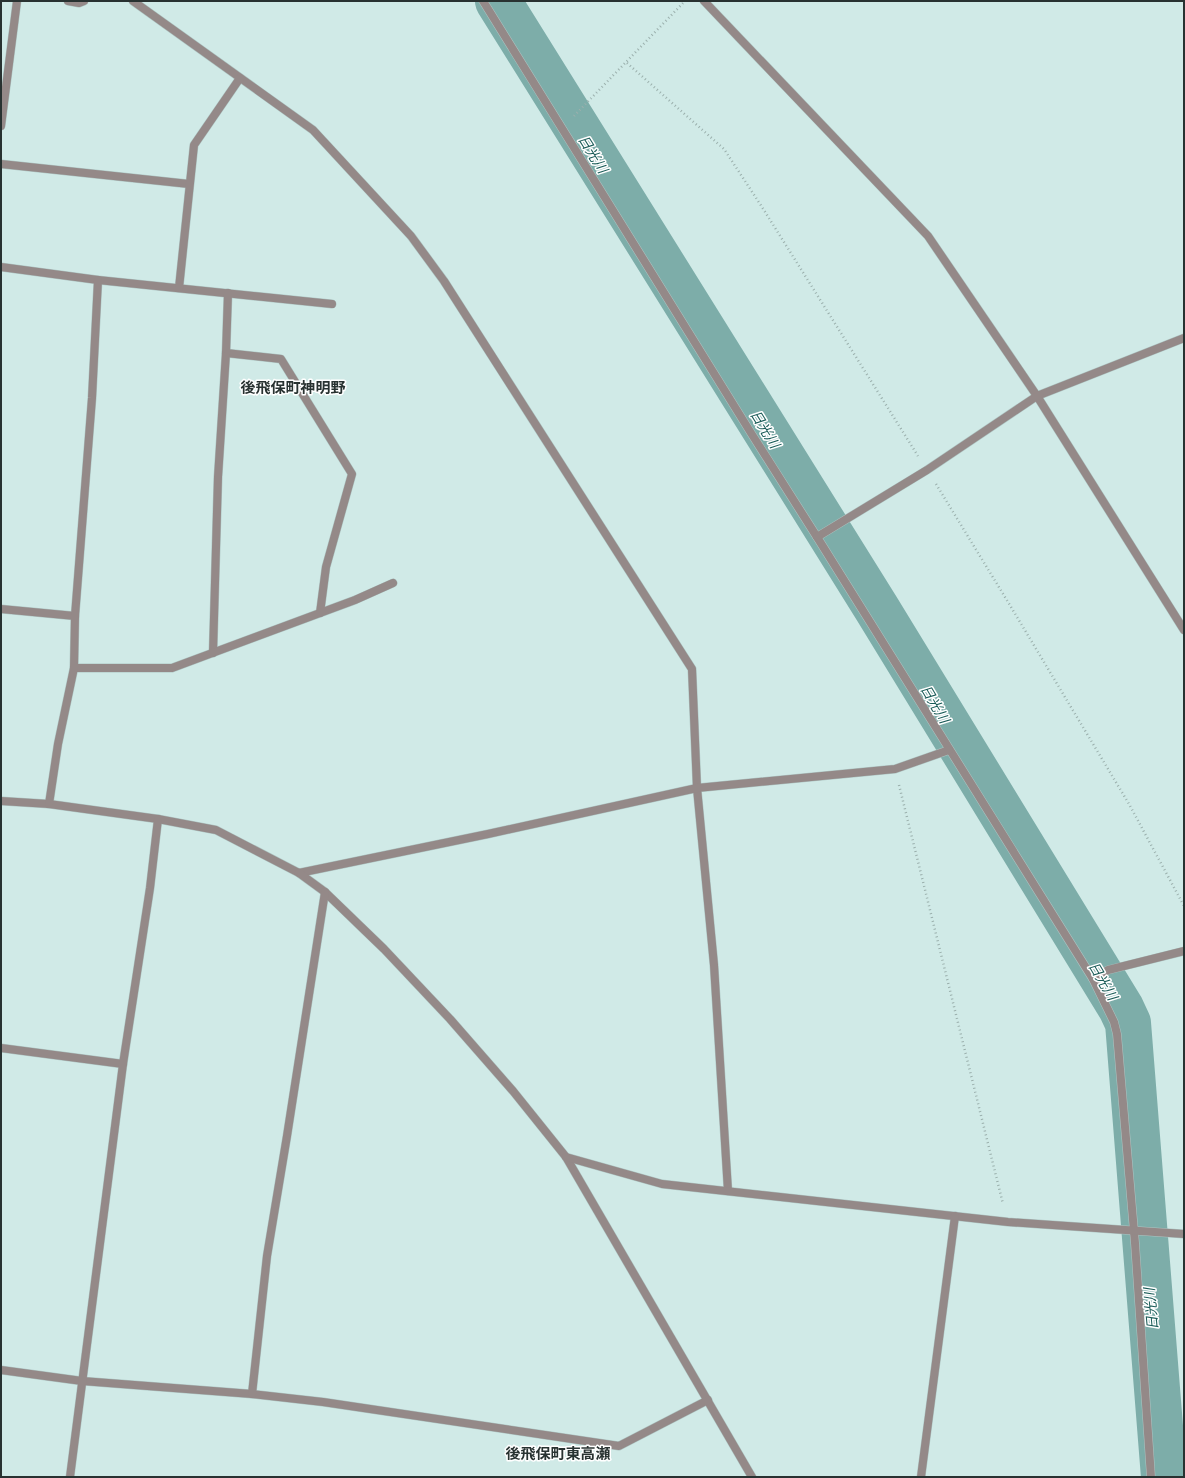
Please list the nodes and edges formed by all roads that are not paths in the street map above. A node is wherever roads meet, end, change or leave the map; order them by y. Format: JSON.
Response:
{"nodes":[{"id":1,"x":17,"y":1,"type":"edge"},
{"id":2,"x":68,"y":1,"type":"edge"},
{"id":3,"x":84,"y":1,"type":"edge"},
{"id":4,"x":133,"y":1,"type":"edge"},
{"id":5,"x":483,"y":1,"type":"edge"},
{"id":6,"x":704,"y":1,"type":"edge"},
{"id":7,"x":240,"y":78,"type":"junction"},
{"id":8,"x":1,"y":126,"type":"edge"},
{"id":9,"x":1,"y":164,"type":"edge"},
{"id":10,"x":189,"y":184,"type":"junction"},
{"id":11,"x":1,"y":267,"type":"edge"},
{"id":12,"x":98,"y":280,"type":"junction"},
{"id":13,"x":179,"y":288,"type":"junction"},
{"id":14,"x":228,"y":293,"type":"junction"},
{"id":15,"x":332,"y":304,"type":"dead end"},
{"id":16,"x":1184,"y":338,"type":"edge"},
{"id":17,"x":226,"y":353,"type":"junction"},
{"id":18,"x":1037,"y":396,"type":"junction"},
{"id":19,"x":820,"y":535,"type":"junction"},
{"id":20,"x":393,"y":583,"type":"dead end"},
{"id":21,"x":1,"y":609,"type":"edge"},
{"id":22,"x":320,"y":613,"type":"junction"},
{"id":23,"x":75,"y":616,"type":"junction"},
{"id":24,"x":1184,"y":630,"type":"edge"},
{"id":25,"x":213,"y":653,"type":"junction"},
{"id":26,"x":74,"y":668,"type":"junction"},
{"id":27,"x":949,"y":750,"type":"junction"},
{"id":28,"x":696,"y":788,"type":"junction"},
{"id":29,"x":1,"y":801,"type":"edge"},
{"id":30,"x":49,"y":804,"type":"junction"},
{"id":31,"x":158,"y":819,"type":"junction"},
{"id":32,"x":299,"y":873,"type":"junction"},
{"id":33,"x":325,"y":892,"type":"junction"},
{"id":34,"x":1184,"y":951,"type":"edge"},
{"id":35,"x":1095,"y":978,"type":"junction"},
{"id":36,"x":1,"y":1048,"type":"edge"},
{"id":37,"x":122,"y":1064,"type":"junction"},
{"id":38,"x":566,"y":1157,"type":"junction"},
{"id":39,"x":728,"y":1191,"type":"junction"},
{"id":40,"x":955,"y":1216,"type":"junction"},
{"id":41,"x":1136,"y":1231,"type":"junction"},
{"id":42,"x":1184,"y":1234,"type":"edge"},
{"id":43,"x":1,"y":1370,"type":"edge"},
{"id":44,"x":82,"y":1381,"type":"junction"},
{"id":45,"x":252,"y":1394,"type":"junction"},
{"id":46,"x":708,"y":1400,"type":"junction"},
{"id":47,"x":70,"y":1477,"type":"edge"},
{"id":48,"x":752,"y":1477,"type":"edge"},
{"id":49,"x":921,"y":1477,"type":"edge"},
{"id":50,"x":1151,"y":1477,"type":"edge"}],
"edges":[{"from":1,"to":8,"type":"street"},
{"from":2,"to":3,"type":"street"},
{"from":4,"to":7,"type":"street"},
{"from":5,"to":19,"type":"street"},
{"from":6,"to":18,"type":"street"},
{"from":7,"to":10,"type":"street"},
{"from":7,"to":28,"type":"street"},
{"from":9,"to":10,"type":"street"},
{"from":10,"to":13,"type":"street"},
{"from":11,"to":12,"type":"street"},
{"from":12,"to":13,"type":"street"},
{"from":12,"to":23,"type":"street"},
{"from":13,"to":14,"type":"street"},
{"from":14,"to":15,"type":"street"},
{"from":14,"to":17,"type":"street"},
{"from":16,"to":18,"type":"street"},
{"from":17,"to":22,"type":"street"},
{"from":17,"to":25,"type":"street"},
{"from":18,"to":19,"type":"street"},
{"from":18,"to":24,"type":"street"},
{"from":19,"to":27,"type":"street"},
{"from":20,"to":22,"type":"street"},
{"from":21,"to":23,"type":"street"},
{"from":22,"to":25,"type":"street"},
{"from":23,"to":26,"type":"street"},
{"from":25,"to":26,"type":"street"},
{"from":26,"to":30,"type":"street"},
{"from":27,"to":28,"type":"street"},
{"from":27,"to":35,"type":"street"},
{"from":28,"to":32,"type":"street"},
{"from":28,"to":39,"type":"street"},
{"from":29,"to":30,"type":"street"},
{"from":30,"to":31,"type":"street"},
{"from":31,"to":32,"type":"street"},
{"from":31,"to":37,"type":"street"},
{"from":32,"to":33,"type":"street"},
{"from":33,"to":38,"type":"street"},
{"from":33,"to":45,"type":"street"},
{"from":34,"to":35,"type":"street"},
{"from":35,"to":41,"type":"street"},
{"from":36,"to":37,"type":"street"},
{"from":37,"to":44,"type":"street"},
{"from":38,"to":39,"type":"street"},
{"from":38,"to":46,"type":"street"},
{"from":39,"to":40,"type":"street"},
{"from":40,"to":41,"type":"street"},
{"from":40,"to":49,"type":"street"},
{"from":41,"to":42,"type":"street"},
{"from":41,"to":50,"type":"street"},
{"from":43,"to":44,"type":"street"},
{"from":44,"to":45,"type":"street"},
{"from":44,"to":47,"type":"street"},
{"from":45,"to":46,"type":"street"},
{"from":46,"to":48,"type":"street"}]}
